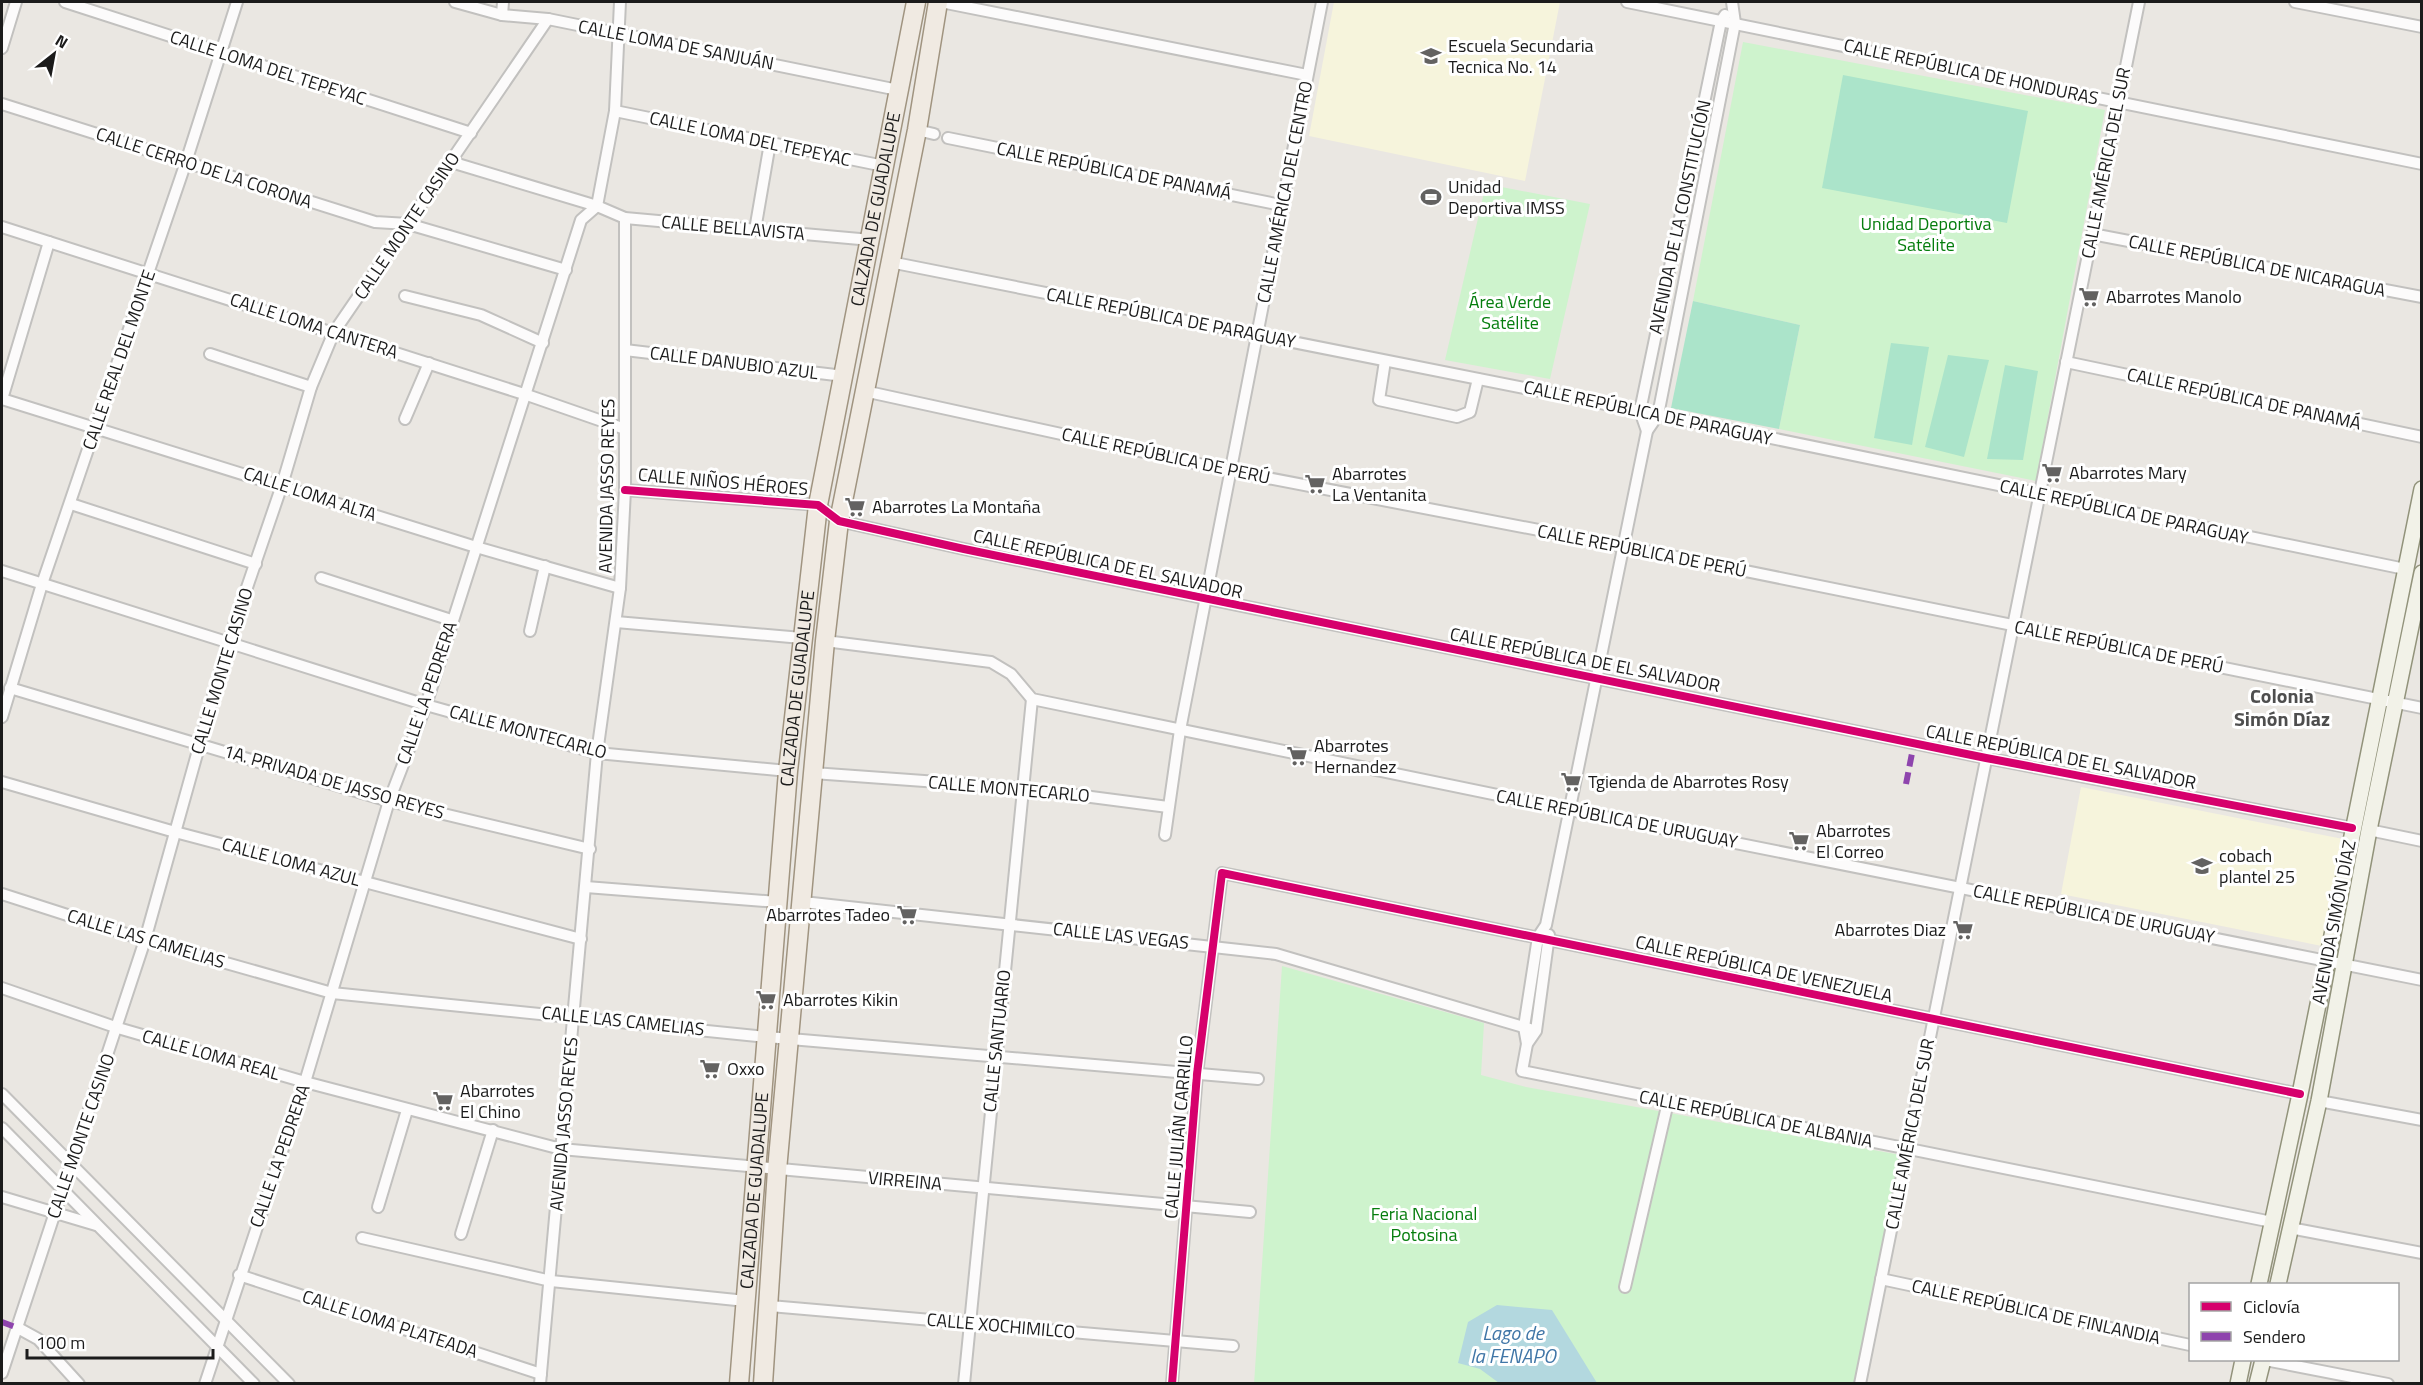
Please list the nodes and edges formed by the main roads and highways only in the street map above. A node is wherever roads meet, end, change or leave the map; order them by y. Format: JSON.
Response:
{"nodes":[{"id":1,"x":916,"y":2,"type":"edge"},
{"id":2,"x":940,"y":2,"type":"edge"},
{"id":3,"x":2421,"y":489,"type":"edge"},
{"id":4,"x":2421,"y":573,"type":"edge"},
{"id":5,"x":2259,"y":1283,"type":"edge"},
{"id":6,"x":2278,"y":1283,"type":"edge"},
{"id":7,"x":2243,"y":1361,"type":"edge"},
{"id":8,"x":2263,"y":1361,"type":"edge"},
{"id":9,"x":739,"y":1383,"type":"edge"},
{"id":10,"x":763,"y":1383,"type":"edge"},
{"id":11,"x":2238,"y":1383,"type":"edge"},
{"id":12,"x":2257,"y":1383,"type":"edge"}],
"edges":[{"from":1,"to":9,"type":"main road","name":"CALZADA DE GUADALUPE"},
{"from":2,"to":10,"type":"main road","name":"CALZADA DE GUADALUPE"},
{"from":3,"to":5,"type":"main road","name":"AVENIDA SIMÓN DÍAZ"},
{"from":4,"to":6,"type":"main road","name":"AVENIDA SIMÓN DÍAZ"},
{"from":7,"to":11,"type":"main road"},
{"from":8,"to":12,"type":"main road"}]}
